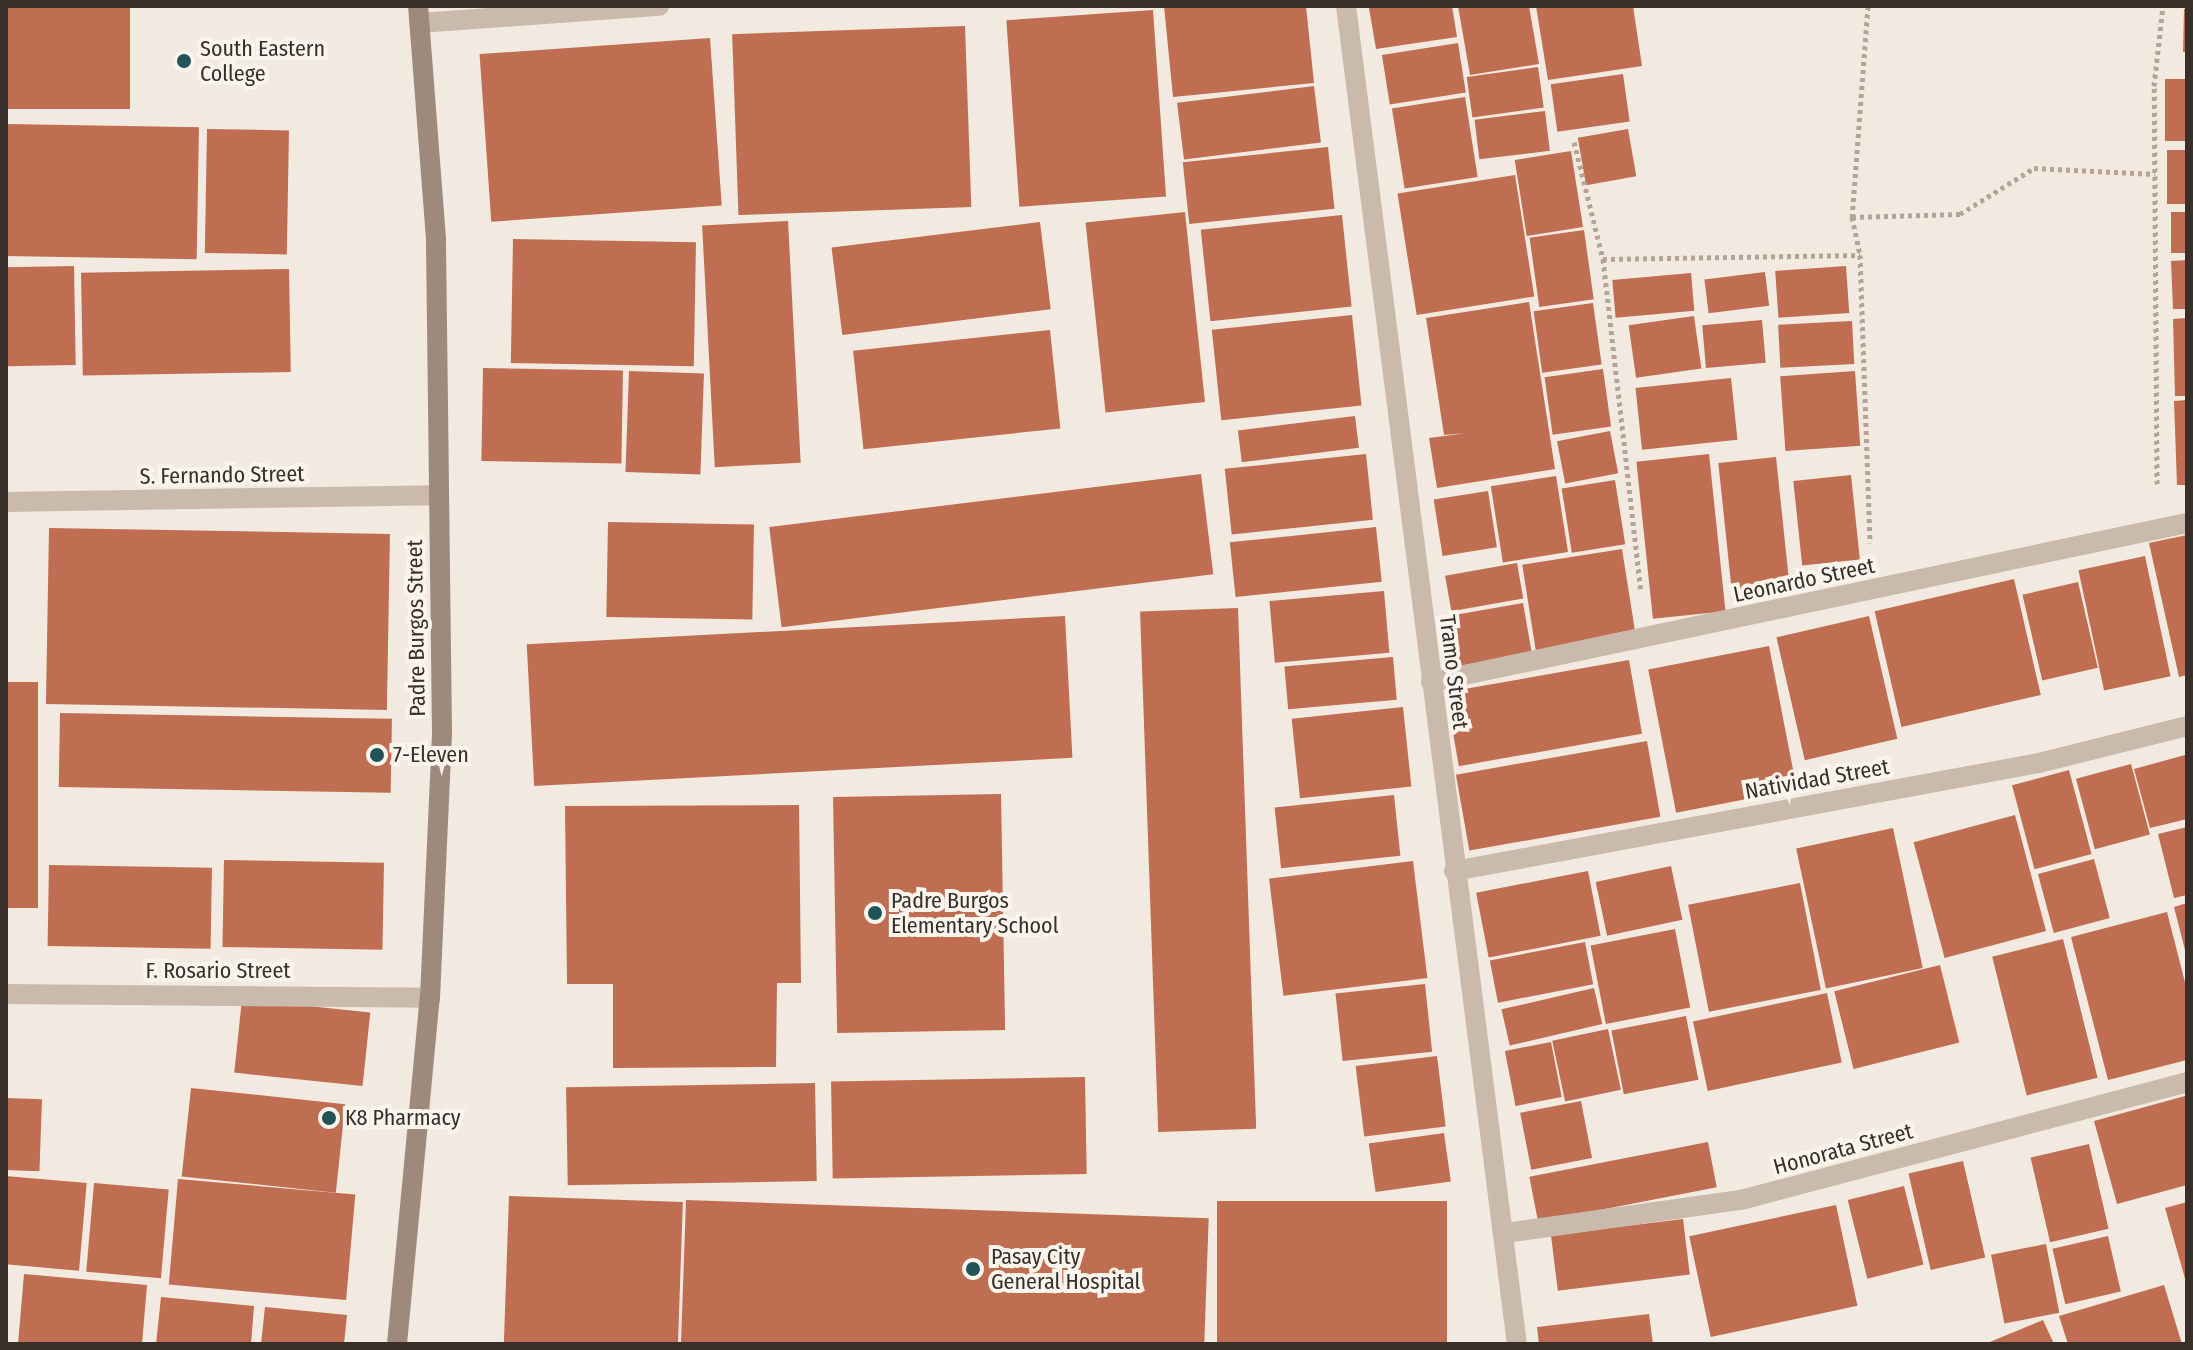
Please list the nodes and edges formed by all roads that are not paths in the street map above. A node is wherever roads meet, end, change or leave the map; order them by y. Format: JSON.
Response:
{"nodes":[{"id":1,"x":659,"y":6,"type":"edge"},
{"id":2,"x":1346,"y":6,"type":"edge"},
{"id":3,"x":418,"y":14,"type":"edge"},
{"id":4,"x":438,"y":495,"type":"junction"},
{"id":5,"x":6,"y":502,"type":"edge"},
{"id":6,"x":2187,"y":523,"type":"edge"},
{"id":7,"x":1431,"y":682,"type":"junction"},
{"id":8,"x":2187,"y":726,"type":"edge"},
{"id":9,"x":1454,"y":871,"type":"junction"},
{"id":10,"x":6,"y":994,"type":"edge"},
{"id":11,"x":430,"y":998,"type":"junction"},
{"id":12,"x":2187,"y":1082,"type":"edge"},
{"id":13,"x":1505,"y":1233,"type":"junction"},
{"id":14,"x":397,"y":1344,"type":"edge"},
{"id":15,"x":1517,"y":1344,"type":"edge"}],
"edges":[{"from":1,"to":3,"type":"street"},
{"from":2,"to":7,"type":"street","name":"Tramo Street"},
{"from":3,"to":4,"type":"street","name":"Padre Burgos Street"},
{"from":4,"to":5,"type":"street","name":"S. Fernando Street"},
{"from":4,"to":11,"type":"street","name":"Padre Burgos Street"},
{"from":6,"to":7,"type":"street","name":"Leonardo Street"},
{"from":7,"to":9,"type":"street","name":"Tramo Street"},
{"from":8,"to":9,"type":"street","name":"Natividad Street"},
{"from":9,"to":13,"type":"street","name":"Tramo Street"},
{"from":10,"to":11,"type":"street","name":"F. Rosario Street"},
{"from":11,"to":14,"type":"street","name":"Padre Burgos Street"},
{"from":12,"to":13,"type":"street","name":"Honorata Street"},
{"from":13,"to":15,"type":"street","name":"Tramo Street"}]}
